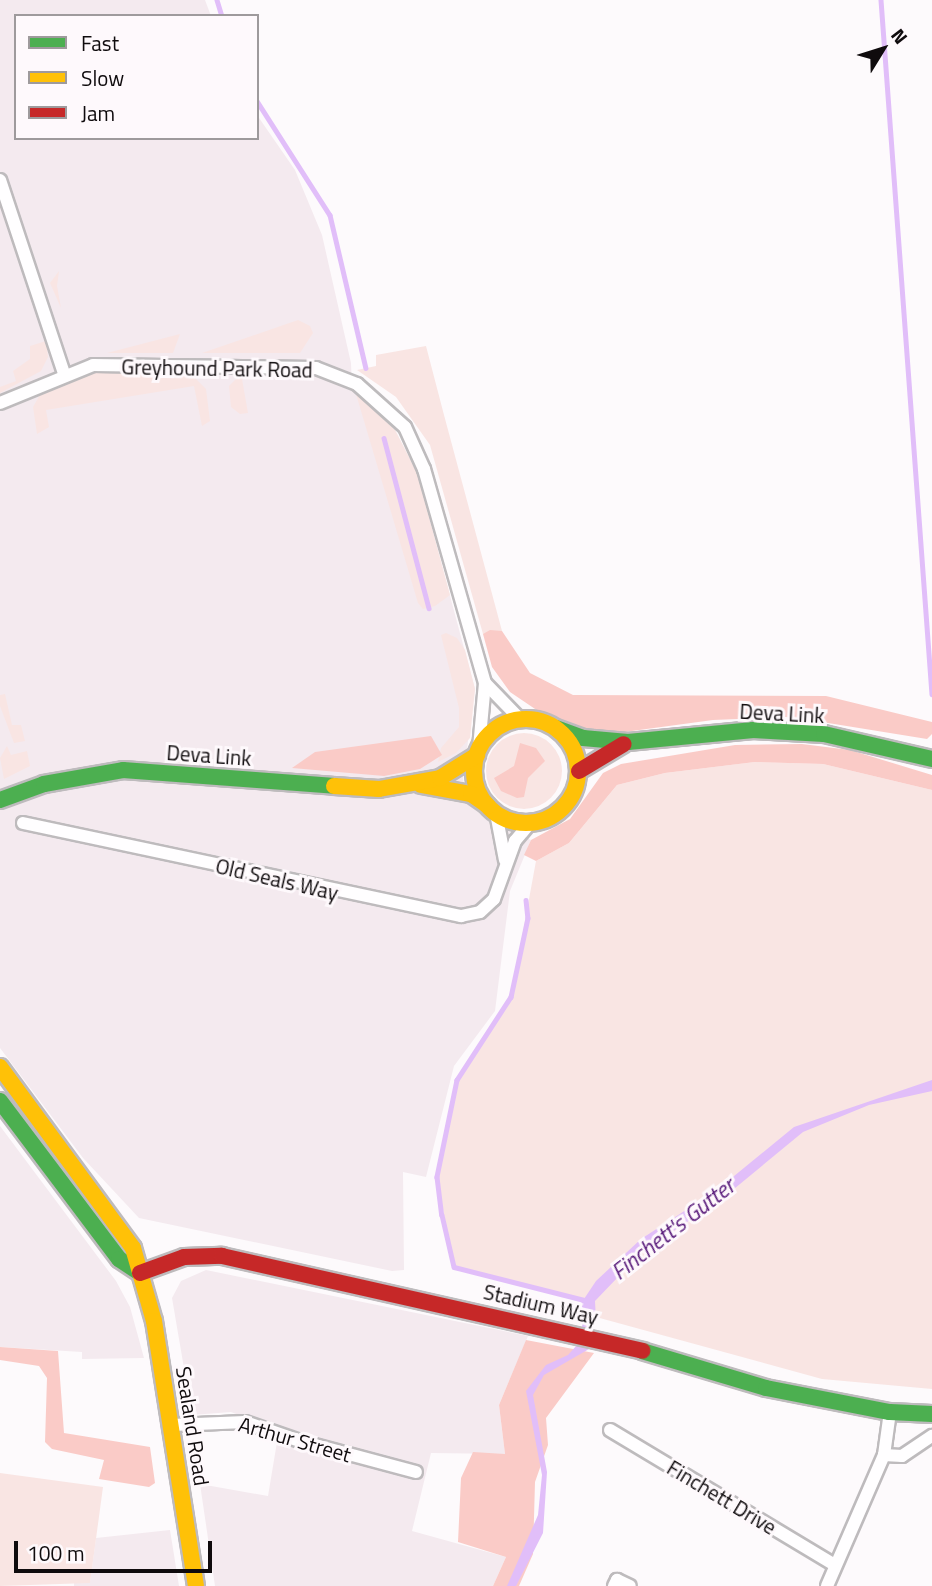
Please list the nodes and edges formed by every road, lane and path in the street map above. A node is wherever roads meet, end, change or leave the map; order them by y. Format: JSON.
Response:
{"nodes":[{"id":1,"x":0,"y":180,"type":"edge"},
{"id":2,"x":64,"y":373,"type":"junction"},
{"id":3,"x":0,"y":403,"type":"edge"},
{"id":4,"x":485,"y":684,"type":"junction"},
{"id":5,"x":520,"y":719,"type":"junction"},
{"id":6,"x":556,"y":728,"type":"junction"},
{"id":7,"x":628,"y":742,"type":"junction"},
{"id":8,"x":478,"y":751,"type":"junction"},
{"id":9,"x":932,"y":759,"type":"edge"},
{"id":10,"x":579,"y":771,"type":"junction"},
{"id":11,"x":419,"y":785,"type":"junction"},
{"id":12,"x":0,"y":800,"type":"edge"},
{"id":13,"x":493,"y":810,"type":"junction"},
{"id":14,"x":530,"y":823,"type":"junction"},
{"id":15,"x":23,"y":824,"type":"dead end"},
{"id":16,"x":505,"y":867,"type":"junction"},
{"id":17,"x":0,"y":1067,"type":"edge"},
{"id":18,"x":0,"y":1101,"type":"edge"},
{"id":19,"x":141,"y":1273,"type":"junction"},
{"id":20,"x":890,"y":1412,"type":"junction"},
{"id":21,"x":932,"y":1414,"type":"edge"},
{"id":22,"x":172,"y":1425,"type":"junction"},
{"id":23,"x":610,"y":1430,"type":"dead end"},
{"id":24,"x":932,"y":1436,"type":"edge"},
{"id":25,"x":884,"y":1455,"type":"junction"},
{"id":26,"x":416,"y":1472,"type":"dead end"},
{"id":27,"x":835,"y":1565,"type":"junction"},
{"id":28,"x":196,"y":1586,"type":"edge"},
{"id":29,"x":614,"y":1586,"type":"edge"},
{"id":30,"x":630,"y":1586,"type":"edge"},
{"id":31,"x":827,"y":1586,"type":"edge"}],
"edges":[{"from":1,"to":2,"type":"street"},
{"from":2,"to":3,"type":"street","name":"Greyhound Park Road"},
{"from":2,"to":4,"type":"street","name":"Greyhound Park Road"},
{"from":4,"to":5,"type":"street","name":"Greyhound Park Road"},
{"from":4,"to":8,"type":"street","name":"Greyhound Park Road"},
{"from":5,"to":6,"type":"main road"},
{"from":5,"to":8,"type":"main road"},
{"from":6,"to":7,"type":"main road","name":"Deva Link"},
{"from":6,"to":10,"type":"main road"},
{"from":7,"to":9,"type":"main road","name":"Deva Link"},
{"from":7,"to":10,"type":"main road","name":"Deva Link"},
{"from":8,"to":11,"type":"main road","name":"Deva Link"},
{"from":8,"to":13,"type":"main road"},
{"from":10,"to":14,"type":"main road"},
{"from":11,"to":12,"type":"main road","name":"Deva Link"},
{"from":11,"to":13,"type":"main road","name":"Deva Link"},
{"from":13,"to":14,"type":"main road"},
{"from":13,"to":16,"type":"street"},
{"from":14,"to":16,"type":"street","name":"Old Seals Way"},
{"from":15,"to":16,"type":"street","name":"Old Seals Way"},
{"from":17,"to":19,"type":"main road","name":"Sealand Road"},
{"from":18,"to":19,"type":"main road"},
{"from":19,"to":20,"type":"main road","name":"Stadium Way"},
{"from":19,"to":22,"type":"main road","name":"Sealand Road"},
{"from":20,"to":21,"type":"main road","name":"Stadium Way"},
{"from":20,"to":25,"type":"street"},
{"from":22,"to":26,"type":"street","name":"Arthur Street"},
{"from":22,"to":28,"type":"main road","name":"Sealand Road"},
{"from":23,"to":27,"type":"street","name":"Finchett Drive"},
{"from":24,"to":25,"type":"street"},
{"from":25,"to":27,"type":"street"},
{"from":27,"to":31,"type":"street"},
{"from":29,"to":30,"type":"street"}]}
